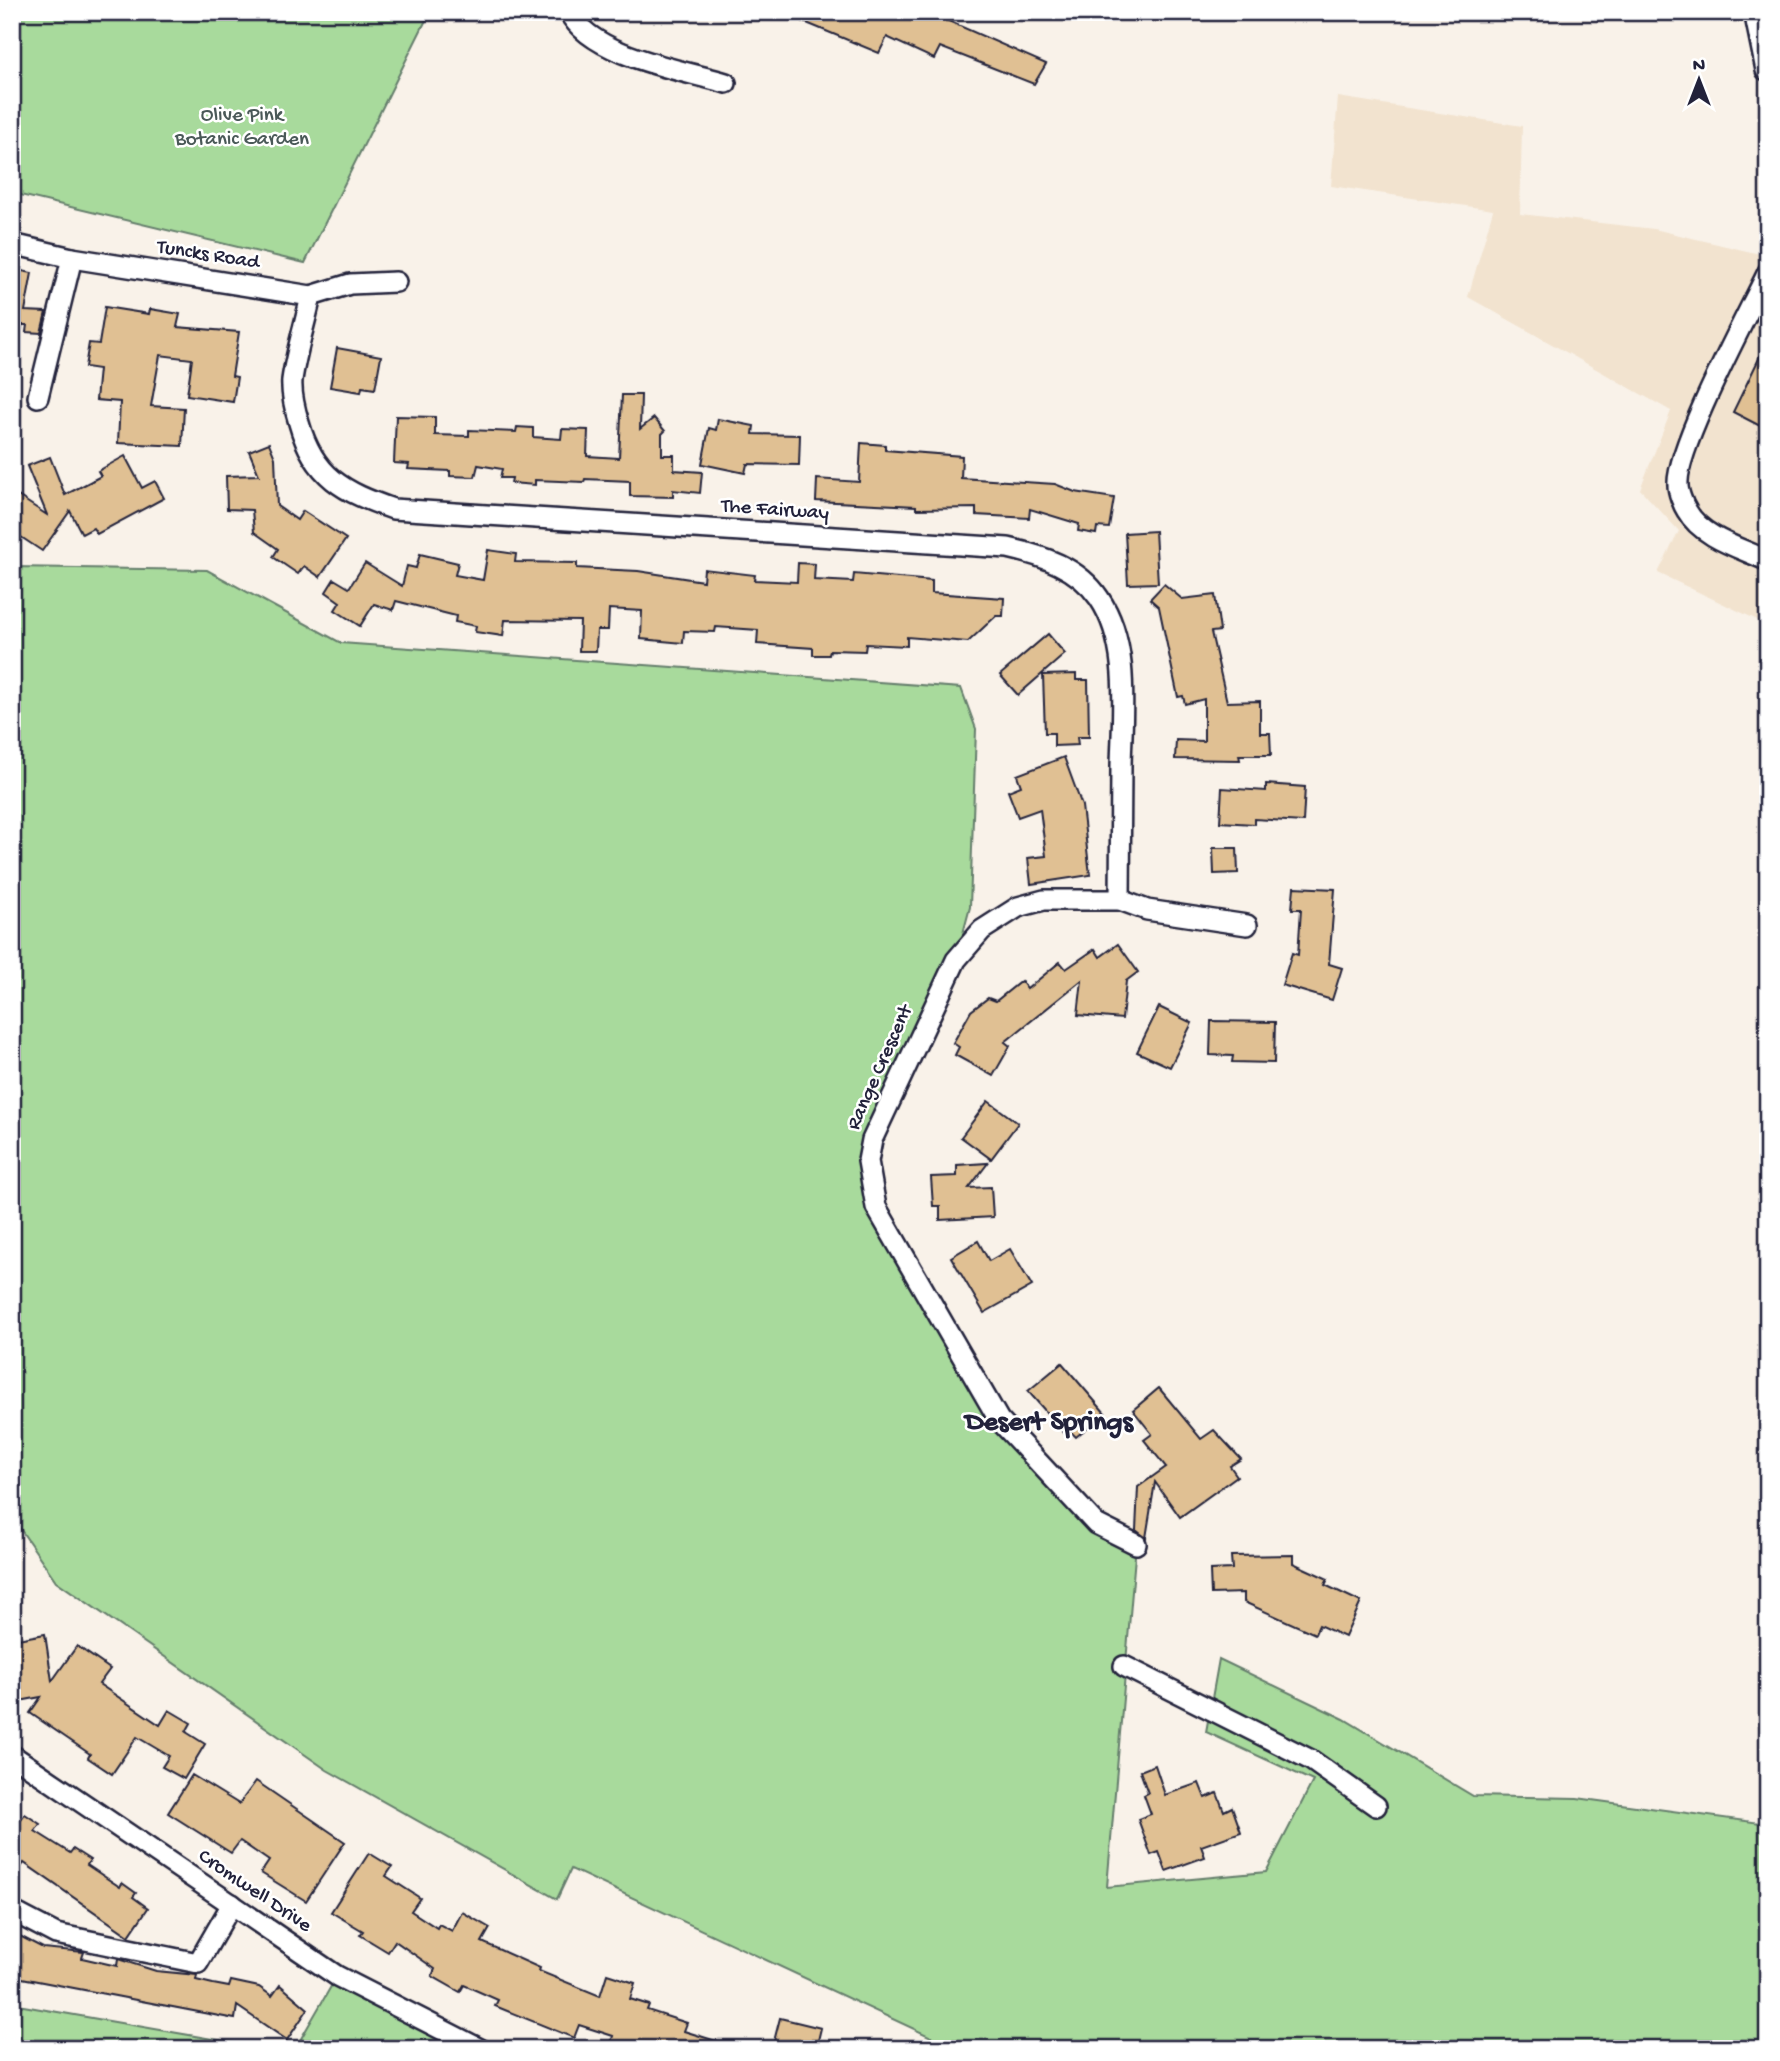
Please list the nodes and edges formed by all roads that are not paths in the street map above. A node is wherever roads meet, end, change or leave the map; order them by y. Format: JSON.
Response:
{"nodes":[{"id":1,"x":569,"y":12,"type":"edge"},
{"id":2,"x":1755,"y":16,"type":"dead end"},
{"id":3,"x":1764,"y":45,"type":"edge"},
{"id":4,"x":1766,"y":70,"type":"dead end"},
{"id":5,"x":726,"y":83,"type":"dead end"},
{"id":6,"x":12,"y":244,"type":"edge"},
{"id":7,"x":72,"y":258,"type":"junction"},
{"id":8,"x":1768,"y":272,"type":"edge"},
{"id":9,"x":396,"y":282,"type":"dead end"},
{"id":10,"x":311,"y":296,"type":"junction"},
{"id":11,"x":38,"y":397,"type":"dead end"},
{"id":12,"x":1768,"y":561,"type":"edge"},
{"id":13,"x":1120,"y":900,"type":"junction"},
{"id":14,"x":1247,"y":925,"type":"dead end"},
{"id":15,"x":1136,"y":1544,"type":"dead end"},
{"id":16,"x":1124,"y":1666,"type":"dead end"},
{"id":17,"x":12,"y":1755,"type":"edge"},
{"id":18,"x":1376,"y":1806,"type":"dead end"},
{"id":19,"x":232,"y":1904,"type":"junction"},
{"id":20,"x":12,"y":1911,"type":"edge"},
{"id":21,"x":480,"y":2049,"type":"edge"}],
"edges":[{"from":1,"to":5,"type":"street"},
{"from":2,"to":3,"type":"street"},
{"from":3,"to":4,"type":"street"},
{"from":6,"to":7,"type":"street","name":"Tuncks Road"},
{"from":7,"to":10,"type":"street","name":"Tuncks Road"},
{"from":7,"to":11,"type":"street"},
{"from":8,"to":12,"type":"street"},
{"from":9,"to":10,"type":"street","name":"Tuncks Road"},
{"from":10,"to":13,"type":"street","name":"The Fairway"},
{"from":13,"to":14,"type":"street","name":"Range Crescent"},
{"from":13,"to":15,"type":"street","name":"Range Crescent"},
{"from":16,"to":18,"type":"street"},
{"from":17,"to":19,"type":"street","name":"Cromwell Drive"},
{"from":19,"to":20,"type":"street"},
{"from":19,"to":21,"type":"street","name":"Cromwell Drive"}]}
